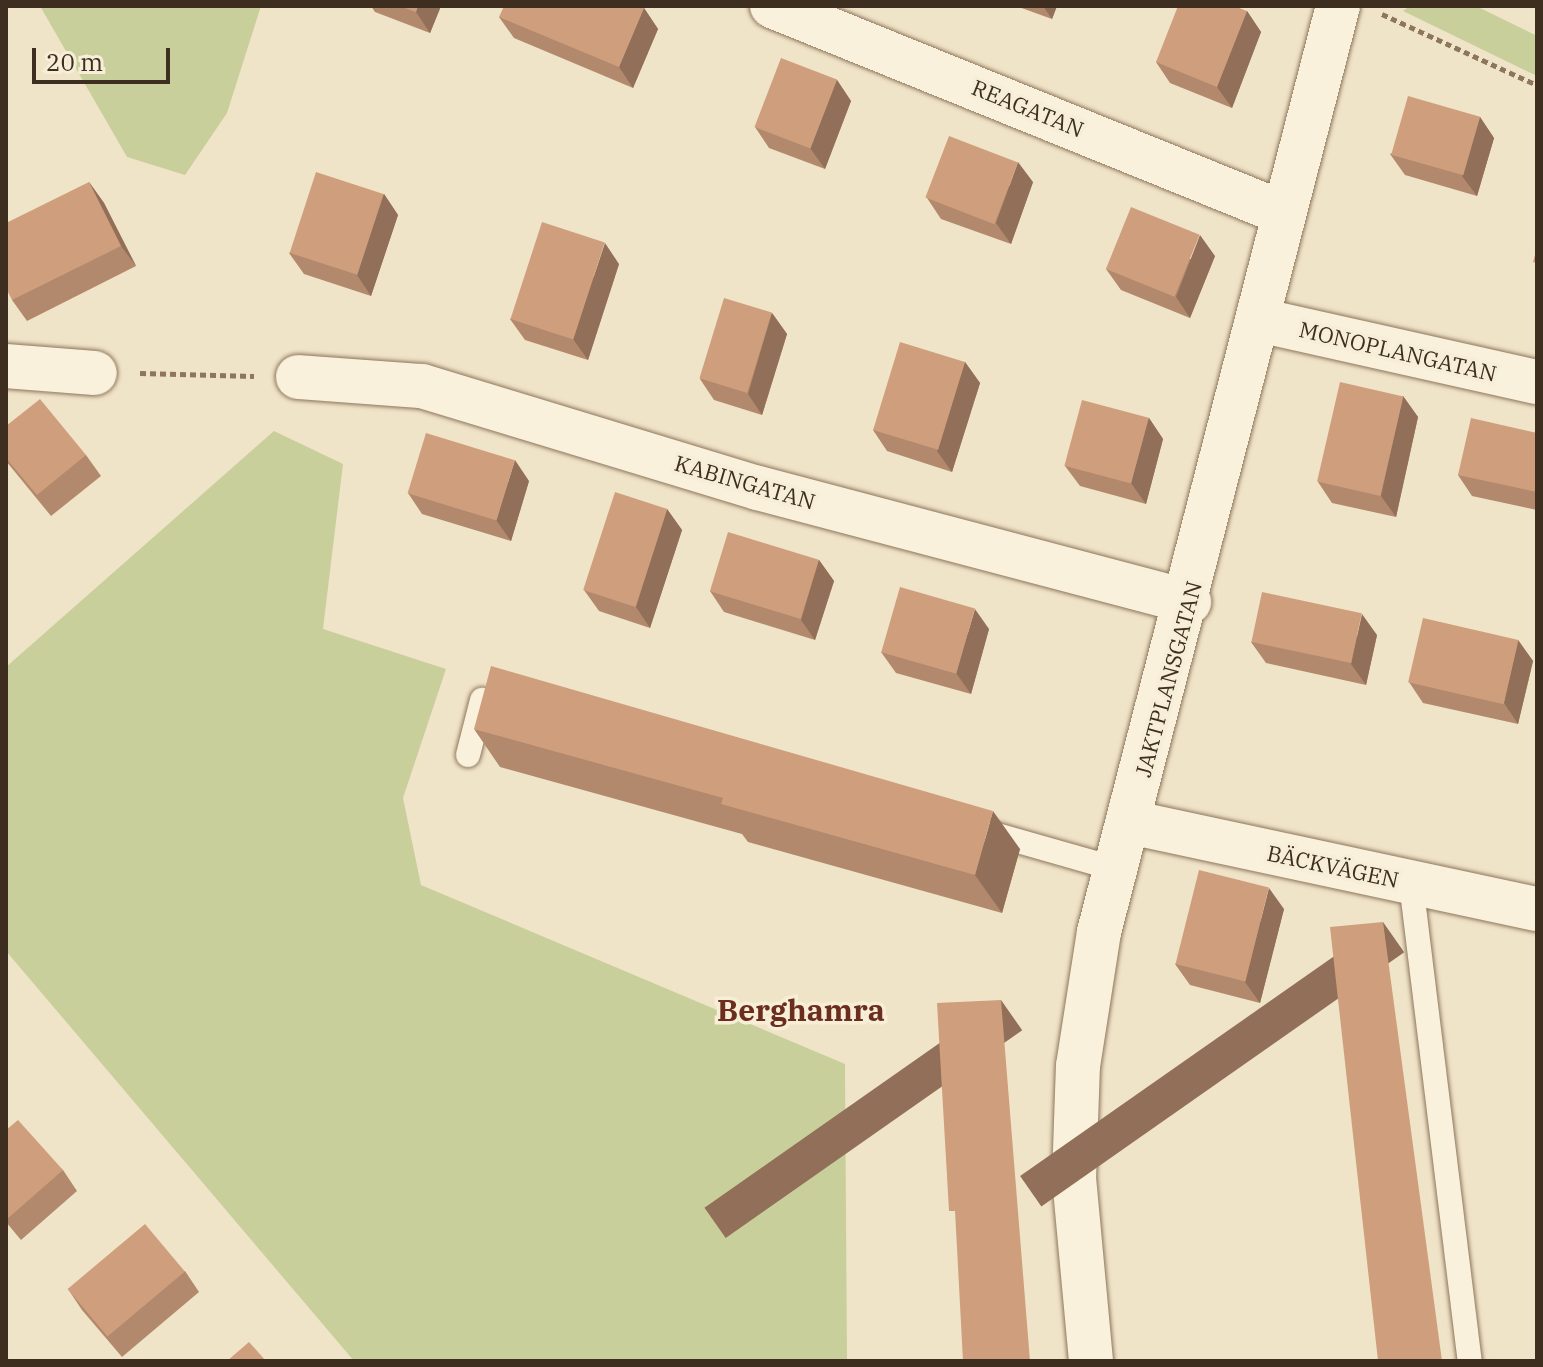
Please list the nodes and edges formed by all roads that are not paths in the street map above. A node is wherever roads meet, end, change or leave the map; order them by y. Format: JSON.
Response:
{"nodes":[{"id":1,"x":772,"y":6,"type":"edge"},
{"id":2,"x":1338,"y":6,"type":"edge"},
{"id":3,"x":1283,"y":213,"type":"junction"},
{"id":4,"x":1259,"y":320,"type":"junction"},
{"id":5,"x":6,"y":366,"type":"edge"},
{"id":6,"x":95,"y":373,"type":"road end"},
{"id":7,"x":298,"y":377,"type":"road end"},
{"id":8,"x":1537,"y":382,"type":"edge"},
{"id":9,"x":1189,"y":602,"type":"junction"},
{"id":10,"x":516,"y":699,"type":"edge"},
{"id":11,"x":468,"y":755,"type":"dead end"},
{"id":12,"x":1130,"y":822,"type":"junction"},
{"id":13,"x":962,"y":825,"type":"edge"},
{"id":14,"x":1116,"y":869,"type":"junction"},
{"id":15,"x":1411,"y":883,"type":"junction"},
{"id":16,"x":1537,"y":909,"type":"edge"},
{"id":17,"x":1091,"y":1361,"type":"edge"},
{"id":18,"x":1470,"y":1361,"type":"edge"}],
"edges":[{"from":1,"to":3,"type":"street","name":"REAGATAN"},
{"from":2,"to":3,"type":"street","name":"JAKTPLANSGATAN"},
{"from":3,"to":4,"type":"street","name":"JAKTPLANSGATAN"},
{"from":4,"to":8,"type":"street","name":"MONOPLANGATAN"},
{"from":4,"to":9,"type":"street","name":"JAKTPLANSGATAN"},
{"from":5,"to":6,"type":"street"},
{"from":7,"to":9,"type":"street","name":"KABINGATAN"},
{"from":9,"to":12,"type":"street","name":"JAKTPLANSGATAN"},
{"from":10,"to":11,"type":"lane"},
{"from":12,"to":14,"type":"street","name":"JAKTPLANSGATAN"},
{"from":12,"to":15,"type":"street","name":"BÄCKVÄGEN"},
{"from":13,"to":14,"type":"lane"},
{"from":14,"to":17,"type":"street","name":"JAKTPLANSGATAN"},
{"from":15,"to":16,"type":"street","name":"BÄCKVÄGEN"},
{"from":15,"to":18,"type":"lane"}]}
